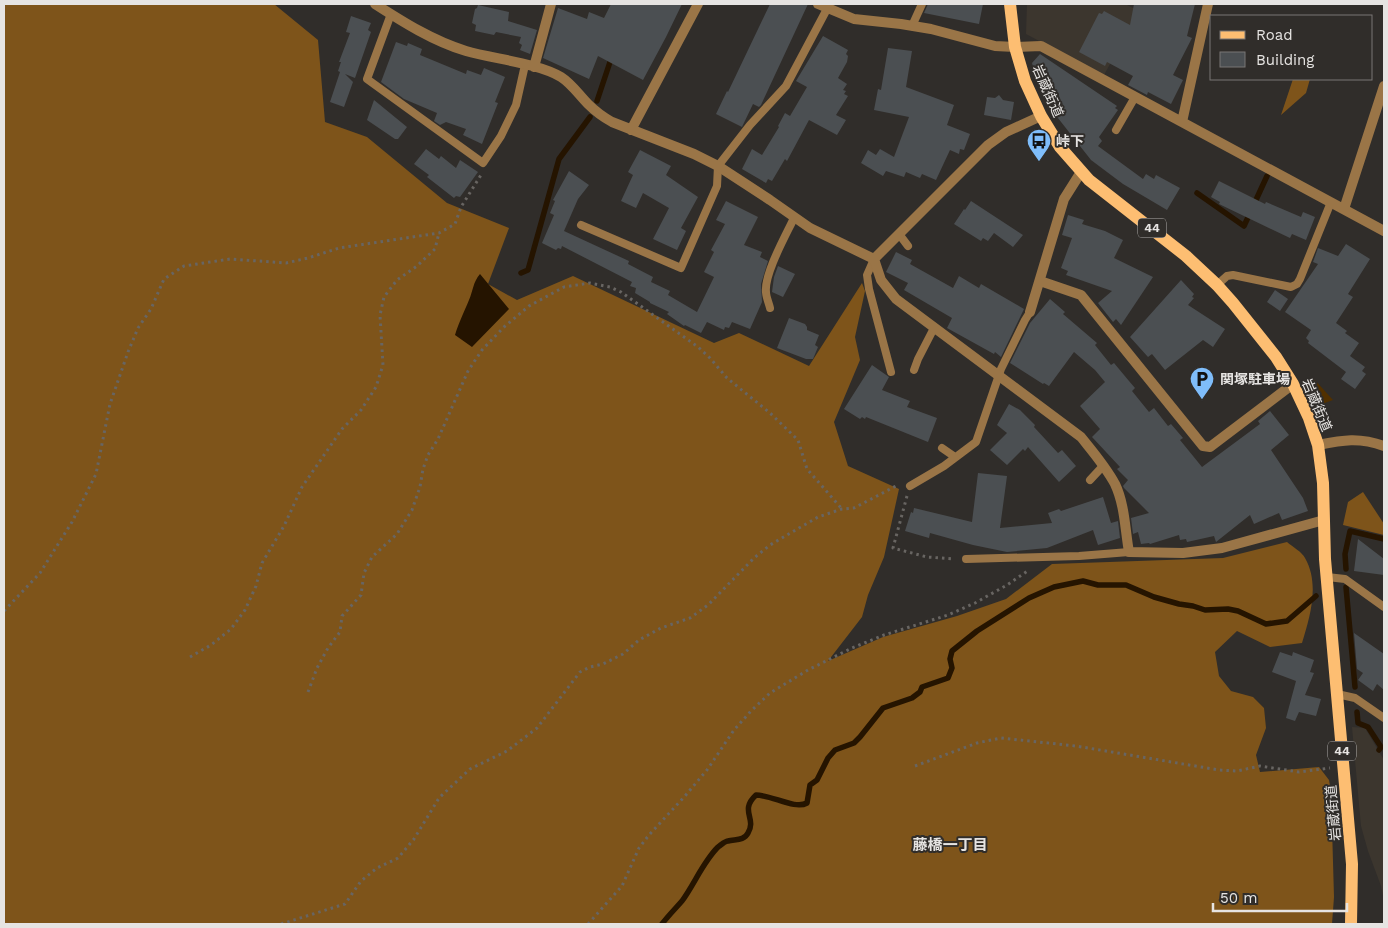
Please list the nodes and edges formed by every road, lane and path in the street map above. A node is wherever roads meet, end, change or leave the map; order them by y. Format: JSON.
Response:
{"nodes":[{"id":1,"x":375,"y":4,"type":"edge"},
{"id":2,"x":551,"y":4,"type":"edge"},
{"id":3,"x":698,"y":4,"type":"edge"},
{"id":4,"x":922,"y":4,"type":"edge"},
{"id":5,"x":1010,"y":4,"type":"edge"},
{"id":6,"x":1208,"y":4,"type":"edge"},
{"id":7,"x":823,"y":6,"type":"edge"},
{"id":8,"x":391,"y":14,"type":"junction"},
{"id":9,"x":912,"y":26,"type":"junction"},
{"id":10,"x":1016,"y":47,"type":"junction"},
{"id":11,"x":530,"y":66,"type":"junction"},
{"id":12,"x":1384,"y":86,"type":"edge"},
{"id":13,"x":1134,"y":97,"type":"junction"},
{"id":14,"x":1041,"y":116,"type":"junction"},
{"id":15,"x":1182,"y":122,"type":"junction"},
{"id":16,"x":631,"y":130,"type":"junction"},
{"id":17,"x":1116,"y":130,"type":"dead end"},
{"id":18,"x":483,"y":163,"type":"junction"},
{"id":19,"x":718,"y":166,"type":"junction"},
{"id":20,"x":1081,"y":172,"type":"junction"},
{"id":21,"x":1331,"y":202,"type":"junction"},
{"id":22,"x":1344,"y":209,"type":"junction"},
{"id":23,"x":794,"y":218,"type":"junction"},
{"id":24,"x":581,"y":225,"type":"dead end"},
{"id":25,"x":1384,"y":231,"type":"edge"},
{"id":26,"x":439,"y":233,"type":"junction"},
{"id":27,"x":899,"y":234,"type":"junction"},
{"id":28,"x":908,"y":246,"type":"dead end"},
{"id":29,"x":874,"y":259,"type":"junction"},
{"id":30,"x":1040,"y":281,"type":"junction"},
{"id":31,"x":1217,"y":285,"type":"junction"},
{"id":32,"x":770,"y":308,"type":"dead end"},
{"id":33,"x":1030,"y":312,"type":"joint"},
{"id":34,"x":934,"y":328,"type":"junction"},
{"id":35,"x":914,"y":370,"type":"dead end"},
{"id":36,"x":891,"y":372,"type":"dead end"},
{"id":37,"x":1000,"y":375,"type":"junction"},
{"id":38,"x":1293,"y":384,"type":"junction"},
{"id":39,"x":1318,"y":445,"type":"junction"},
{"id":40,"x":1384,"y":446,"type":"edge"},
{"id":41,"x":942,"y":448,"type":"dead end"},
{"id":42,"x":955,"y":457,"type":"junction"},
{"id":43,"x":1103,"y":466,"type":"junction"},
{"id":44,"x":1090,"y":480,"type":"dead end"},
{"id":45,"x":910,"y":486,"type":"junction"},
{"id":46,"x":842,"y":510,"type":"junction"},
{"id":47,"x":1324,"y":520,"type":"junction"},
{"id":48,"x":1128,"y":552,"type":"junction"},
{"id":49,"x":1041,"y":557,"type":"junction"},
{"id":50,"x":966,"y":559,"type":"joint"},
{"id":51,"x":1327,"y":577,"type":"junction"},
{"id":52,"x":1384,"y":607,"type":"edge"},
{"id":53,"x":4,"y":611,"type":"edge"},
{"id":54,"x":190,"y":657,"type":"dead end"},
{"id":55,"x":308,"y":692,"type":"dead end"},
{"id":56,"x":1337,"y":694,"type":"junction"},
{"id":57,"x":1384,"y":718,"type":"edge"},
{"id":58,"x":915,"y":766,"type":"dead end"},
{"id":59,"x":1333,"y":768,"type":"dead end"},
{"id":60,"x":281,"y":924,"type":"edge"},
{"id":61,"x":588,"y":924,"type":"edge"},
{"id":62,"x":1351,"y":924,"type":"edge"}],
"edges":[{"from":1,"to":8,"type":"street"},
{"from":2,"to":11,"type":"street"},
{"from":3,"to":16,"type":"street"},
{"from":4,"to":9,"type":"lane"},
{"from":5,"to":10,"type":"main road","name":"岩蔵街道","number":"44"},
{"from":6,"to":15,"type":"street"},
{"from":7,"to":9,"type":"street"},
{"from":7,"to":19,"type":"lane"},
{"from":8,"to":11,"type":"street"},
{"from":8,"to":18,"type":"lane"},
{"from":9,"to":10,"type":"street"},
{"from":10,"to":13,"type":"street"},
{"from":10,"to":14,"type":"main road","name":"岩蔵街道","number":"44"},
{"from":11,"to":16,"type":"street"},
{"from":11,"to":18,"type":"lane"},
{"from":12,"to":22,"type":"street"},
{"from":13,"to":15,"type":"street"},
{"from":13,"to":17,"type":"lane"},
{"from":14,"to":20,"type":"main road","name":"岩蔵街道","number":"44"},
{"from":14,"to":27,"type":"street"},
{"from":15,"to":21,"type":"street"},
{"from":16,"to":19,"type":"street"},
{"from":18,"to":26,"type":"path"},
{"from":19,"to":23,"type":"street"},
{"from":19,"to":24,"type":"lane"},
{"from":20,"to":30,"type":"street"},
{"from":20,"to":31,"type":"main road","name":"岩蔵街道","number":"44"},
{"from":21,"to":22,"type":"street"},
{"from":21,"to":31,"type":"lane"},
{"from":22,"to":25,"type":"street"},
{"from":23,"to":29,"type":"street"},
{"from":23,"to":32,"type":"lane"},
{"from":26,"to":53,"type":"path"},
{"from":26,"to":54,"type":"path"},
{"from":27,"to":28,"type":"lane"},
{"from":27,"to":29,"type":"street"},
{"from":29,"to":34,"type":"street"},
{"from":29,"to":36,"type":"lane"},
{"from":30,"to":33,"type":"street"},
{"from":30,"to":38,"type":"street"},
{"from":31,"to":38,"type":"main road","name":"岩蔵街道","number":"44"},
{"from":33,"to":37,"type":"lane"},
{"from":34,"to":35,"type":"lane"},
{"from":34,"to":37,"type":"street"},
{"from":37,"to":42,"type":"lane"},
{"from":37,"to":43,"type":"street"},
{"from":38,"to":39,"type":"main road","name":"岩蔵街道","number":"44"},
{"from":39,"to":40,"type":"street"},
{"from":39,"to":47,"type":"main road","name":"岩蔵街道","number":"44"},
{"from":41,"to":42,"type":"lane"},
{"from":42,"to":45,"type":"lane"},
{"from":43,"to":44,"type":"lane"},
{"from":43,"to":48,"type":"street"},
{"from":45,"to":46,"type":"path"},
{"from":45,"to":50,"type":"path"},
{"from":46,"to":55,"type":"path"},
{"from":46,"to":60,"type":"path"},
{"from":47,"to":48,"type":"street"},
{"from":47,"to":51,"type":"main road","name":"岩蔵街道","number":"44"},
{"from":48,"to":49,"type":"lane"},
{"from":49,"to":50,"type":"lane"},
{"from":49,"to":61,"type":"path"},
{"from":51,"to":52,"type":"lane"},
{"from":51,"to":56,"type":"main road","name":"岩蔵街道","number":"44"},
{"from":56,"to":57,"type":"lane"},
{"from":56,"to":62,"type":"main road","name":"岩蔵街道","number":"44"},
{"from":58,"to":59,"type":"path"}]}
